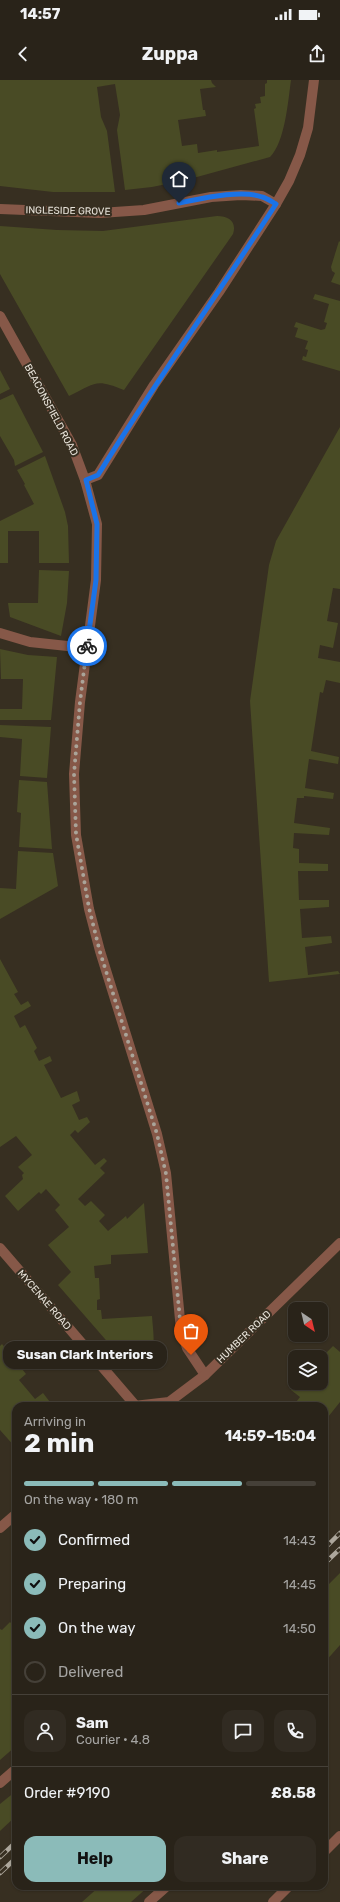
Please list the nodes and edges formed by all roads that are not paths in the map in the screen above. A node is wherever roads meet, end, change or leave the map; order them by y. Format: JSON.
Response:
{"nodes":[{"id":1,"x":314,"y":80,"type":"edge"},
{"id":2,"x":276,"y":204,"type":"junction"},
{"id":3,"x":0,"y":209,"type":"edge"},
{"id":4,"x":1,"y":322,"type":"edge"},
{"id":5,"x":86,"y":480,"type":"junction"},
{"id":6,"x":0,"y":633,"type":"edge"},
{"id":7,"x":86,"y":648,"type":"junction"},
{"id":8,"x":340,"y":1243,"type":"edge"},
{"id":9,"x":0,"y":1248,"type":"edge"},
{"id":10,"x":205,"y":1375,"type":"junction"},
{"id":11,"x":132,"y":1402,"type":"edge"},
{"id":12,"x":172,"y":1402,"type":"edge"},
{"id":13,"x":12,"y":1518,"type":"edge"},
{"id":14,"x":0,"y":1528,"type":"edge"},
{"id":15,"x":12,"y":1772,"type":"edge"},
{"id":16,"x":0,"y":1783,"type":"edge"},
{"id":17,"x":340,"y":1836,"type":"edge"},
{"id":18,"x":328,"y":1848,"type":"edge"},
{"id":19,"x":163,"y":1890,"type":"edge"},
{"id":20,"x":285,"y":1890,"type":"edge"},
{"id":21,"x":150,"y":1902,"type":"edge"},
{"id":22,"x":273,"y":1902,"type":"edge"}],
"edges":[{"from":1,"to":2,"type":"street"},
{"from":2,"to":3,"type":"street","name":"INGLESIDE GROVE"},
{"from":2,"to":5,"type":"street"},
{"from":4,"to":5,"type":"street","name":"BEACONSFIELD ROAD"},
{"from":5,"to":7,"type":"street","name":"BEACONSFIELD ROAD"},
{"from":6,"to":7,"type":"street"},
{"from":7,"to":10,"type":"street","name":"BEACONSFIELD ROAD"},
{"from":8,"to":10,"type":"street","name":"HUMBER ROAD"},
{"from":9,"to":11,"type":"street","name":"MYCENAE ROAD"},
{"from":10,"to":12,"type":"street","name":"HUMBER ROAD"},
{"from":13,"to":14,"type":"street"},
{"from":15,"to":16,"type":"street"},
{"from":17,"to":18,"type":"street"},
{"from":19,"to":21,"type":"street"},
{"from":20,"to":22,"type":"street"}]}
